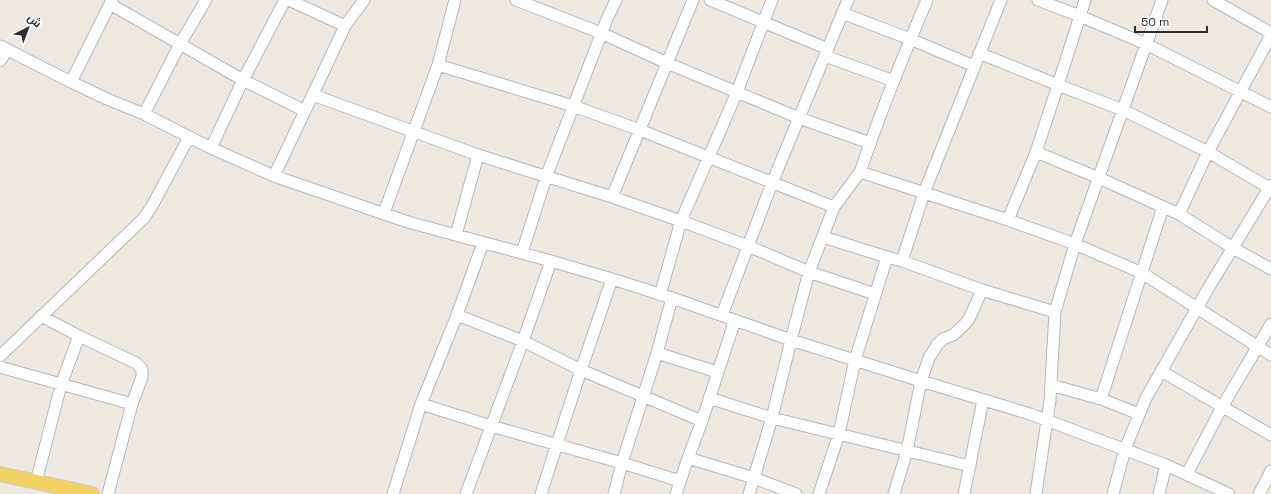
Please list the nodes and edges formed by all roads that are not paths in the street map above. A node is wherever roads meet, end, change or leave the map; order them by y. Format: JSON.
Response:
{"nodes":[{"id":1,"x":206,"y":0,"type":"edge"},
{"id":2,"x":285,"y":0,"type":"edge"},
{"id":3,"x":289,"y":0,"type":"edge"},
{"id":4,"x":364,"y":0,"type":"edge"},
{"id":5,"x":455,"y":0,"type":"edge"},
{"id":6,"x":516,"y":0,"type":"edge"},
{"id":7,"x":616,"y":0,"type":"edge"},
{"id":8,"x":693,"y":0,"type":"edge"},
{"id":9,"x":710,"y":0,"type":"edge"},
{"id":10,"x":772,"y":0,"type":"edge"},
{"id":11,"x":848,"y":0,"type":"edge"},
{"id":12,"x":927,"y":0,"type":"edge"},
{"id":13,"x":1001,"y":0,"type":"edge"},
{"id":14,"x":1038,"y":0,"type":"edge"},
{"id":15,"x":1085,"y":0,"type":"edge"},
{"id":16,"x":1162,"y":0,"type":"edge"},
{"id":17,"x":1213,"y":0,"type":"edge"},
{"id":18,"x":111,"y":2,"type":"edge"},
{"id":19,"x":530,"y":2,"type":"edge"},
{"id":20,"x":842,"y":13,"type":"junction"},
{"id":21,"x":1080,"y":16,"type":"junction"},
{"id":22,"x":763,"y":21,"type":"junction"},
{"id":23,"x":346,"y":26,"type":"junction"},
{"id":24,"x":601,"y":33,"type":"junction"},
{"id":25,"x":1271,"y":34,"type":"edge"},
{"id":26,"x":910,"y":39,"type":"junction"},
{"id":27,"x":180,"y":44,"type":"junction"},
{"id":28,"x":1146,"y":44,"type":"junction"},
{"id":29,"x":4,"y":48,"type":"edge"},
{"id":30,"x":826,"y":52,"type":"junction"},
{"id":31,"x":980,"y":53,"type":"junction"},
{"id":32,"x":0,"y":61,"type":"edge"},
{"id":33,"x":667,"y":64,"type":"junction"},
{"id":34,"x":438,"y":65,"type":"junction"},
{"id":35,"x":974,"y":66,"type":"junction"},
{"id":36,"x":243,"y":80,"type":"junction"},
{"id":37,"x":894,"y":81,"type":"junction"},
{"id":38,"x":71,"y":82,"type":"junction"},
{"id":39,"x":1058,"y":85,"type":"junction"},
{"id":40,"x":736,"y":92,"type":"junction"},
{"id":41,"x":1242,"y":92,"type":"junction"},
{"id":42,"x":312,"y":96,"type":"junction"},
{"id":43,"x":573,"y":106,"type":"junction"},
{"id":44,"x":1271,"y":107,"type":"edge"},
{"id":45,"x":1123,"y":110,"type":"junction"},
{"id":46,"x":305,"y":111,"type":"junction"},
{"id":47,"x":144,"y":114,"type":"junction"},
{"id":48,"x":799,"y":118,"type":"junction"},
{"id":49,"x":640,"y":130,"type":"junction"},
{"id":50,"x":414,"y":132,"type":"junction"},
{"id":51,"x":189,"y":137,"type":"junction"},
{"id":52,"x":870,"y":143,"type":"junction"},
{"id":53,"x":211,"y":148,"type":"junction"},
{"id":54,"x":1036,"y":152,"type":"junction"},
{"id":55,"x":1208,"y":152,"type":"junction"},
{"id":56,"x":478,"y":155,"type":"junction"},
{"id":57,"x":709,"y":157,"type":"junction"},
{"id":58,"x":860,"y":172,"type":"junction"},
{"id":59,"x":274,"y":176,"type":"junction"},
{"id":60,"x":546,"y":177,"type":"junction"},
{"id":61,"x":1099,"y":178,"type":"junction"},
{"id":62,"x":772,"y":183,"type":"junction"},
{"id":63,"x":1270,"y":187,"type":"edge"},
{"id":64,"x":924,"y":193,"type":"junction"},
{"id":65,"x":612,"y":197,"type":"junction"},
{"id":66,"x":834,"y":207,"type":"junction"},
{"id":67,"x":1163,"y":207,"type":"junction"},
{"id":68,"x":384,"y":213,"type":"junction"},
{"id":69,"x":1179,"y":214,"type":"junction"},
{"id":70,"x":1008,"y":220,"type":"junction"},
{"id":71,"x":681,"y":221,"type":"junction"},
{"id":72,"x":456,"y":235,"type":"junction"},
{"id":73,"x":822,"y":237,"type":"junction"},
{"id":74,"x":483,"y":242,"type":"junction"},
{"id":75,"x":1075,"y":244,"type":"junction"},
{"id":76,"x":748,"y":246,"type":"junction"},
{"id":77,"x":1233,"y":248,"type":"junction"},
{"id":78,"x":522,"y":254,"type":"junction"},
{"id":79,"x":887,"y":257,"type":"junction"},
{"id":80,"x":551,"y":261,"type":"junction"},
{"id":81,"x":902,"y":261,"type":"junction"},
{"id":82,"x":1271,"y":269,"type":"edge"},
{"id":83,"x":809,"y":272,"type":"junction"},
{"id":84,"x":1142,"y":273,"type":"junction"},
{"id":85,"x":612,"y":279,"type":"junction"},
{"id":86,"x":982,"y":290,"type":"junction"},
{"id":87,"x":875,"y":294,"type":"junction"},
{"id":88,"x":660,"y":295,"type":"junction"},
{"id":89,"x":672,"y":298,"type":"junction"},
{"id":90,"x":1199,"y":308,"type":"junction"},
{"id":91,"x":1055,"y":312,"type":"junction"},
{"id":92,"x":457,"y":315,"type":"junction"},
{"id":93,"x":722,"y":315,"type":"junction"},
{"id":94,"x":41,"y":316,"type":"junction"},
{"id":95,"x":734,"y":320,"type":"junction"},
{"id":96,"x":1271,"y":324,"type":"edge"},
{"id":97,"x":79,"y":336,"type":"junction"},
{"id":98,"x":790,"y":340,"type":"junction"},
{"id":99,"x":523,"y":341,"type":"junction"},
{"id":100,"x":1257,"y":347,"type":"junction"},
{"id":101,"x":657,"y":353,"type":"junction"},
{"id":102,"x":1271,"y":355,"type":"edge"},
{"id":103,"x":0,"y":356,"type":"edge"},
{"id":104,"x":855,"y":360,"type":"junction"},
{"id":105,"x":0,"y":367,"type":"edge"},
{"id":106,"x":581,"y":370,"type":"junction"},
{"id":107,"x":1161,"y":371,"type":"junction"},
{"id":108,"x":717,"y":372,"type":"junction"},
{"id":109,"x":921,"y":381,"type":"junction"},
{"id":110,"x":61,"y":384,"type":"junction"},
{"id":111,"x":1051,"y":385,"type":"junction"},
{"id":112,"x":644,"y":396,"type":"junction"},
{"id":113,"x":709,"y":398,"type":"junction"},
{"id":114,"x":1101,"y":399,"type":"junction"},
{"id":115,"x":983,"y":400,"type":"junction"},
{"id":116,"x":132,"y":404,"type":"junction"},
{"id":117,"x":422,"y":404,"type":"junction"},
{"id":118,"x":1222,"y":407,"type":"junction"},
{"id":119,"x":1139,"y":414,"type":"junction"},
{"id":120,"x":772,"y":418,"type":"junction"},
{"id":121,"x":1048,"y":420,"type":"junction"},
{"id":122,"x":702,"y":421,"type":"junction"},
{"id":123,"x":491,"y":426,"type":"junction"},
{"id":124,"x":838,"y":434,"type":"junction"},
{"id":125,"x":1271,"y":435,"type":"edge"},
{"id":126,"x":556,"y":445,"type":"junction"},
{"id":127,"x":1125,"y":449,"type":"junction"},
{"id":128,"x":907,"y":451,"type":"junction"},
{"id":129,"x":688,"y":458,"type":"junction"},
{"id":130,"x":622,"y":463,"type":"junction"},
{"id":131,"x":1166,"y":465,"type":"junction"},
{"id":132,"x":970,"y":466,"type":"junction"},
{"id":133,"x":1271,"y":471,"type":"edge"},
{"id":134,"x":0,"y":474,"type":"edge"},
{"id":135,"x":1187,"y":474,"type":"junction"},
{"id":136,"x":754,"y":478,"type":"junction"},
{"id":137,"x":680,"y":481,"type":"junction"},
{"id":138,"x":36,"y":482,"type":"junction"},
{"id":139,"x":1216,"y":491,"type":"edge"},
{"id":140,"x":92,"y":494,"type":"edge"},
{"id":141,"x":108,"y":494,"type":"edge"},
{"id":142,"x":393,"y":494,"type":"edge"},
{"id":143,"x":466,"y":494,"type":"edge"},
{"id":144,"x":541,"y":494,"type":"edge"},
{"id":145,"x":614,"y":494,"type":"edge"},
{"id":146,"x":676,"y":494,"type":"edge"},
{"id":147,"x":749,"y":494,"type":"edge"},
{"id":148,"x":796,"y":494,"type":"edge"},
{"id":149,"x":819,"y":494,"type":"edge"},
{"id":150,"x":894,"y":494,"type":"edge"},
{"id":151,"x":964,"y":494,"type":"edge"},
{"id":152,"x":1036,"y":494,"type":"edge"},
{"id":153,"x":1114,"y":494,"type":"edge"},
{"id":154,"x":1159,"y":494,"type":"edge"},
{"id":155,"x":1229,"y":494,"type":"edge"},
{"id":156,"x":1259,"y":494,"type":"edge"}],
"edges":[{"from":1,"to":27,"type":"street"},
{"from":2,"to":36,"type":"street"},
{"from":3,"to":23,"type":"street"},
{"from":4,"to":23,"type":"street"},
{"from":5,"to":34,"type":"street"},
{"from":6,"to":19,"type":"street"},
{"from":7,"to":24,"type":"street"},
{"from":8,"to":33,"type":"street"},
{"from":9,"to":22,"type":"street"},
{"from":10,"to":22,"type":"street"},
{"from":11,"to":20,"type":"street"},
{"from":12,"to":26,"type":"street"},
{"from":13,"to":31,"type":"street"},
{"from":14,"to":21,"type":"street"},
{"from":15,"to":21,"type":"street"},
{"from":16,"to":28,"type":"street"},
{"from":17,"to":25,"type":"street"},
{"from":18,"to":27,"type":"street"},
{"from":18,"to":38,"type":"street"},
{"from":19,"to":24,"type":"street"},
{"from":20,"to":26,"type":"street"},
{"from":20,"to":30,"type":"street"},
{"from":21,"to":28,"type":"street"},
{"from":21,"to":39,"type":"street"},
{"from":22,"to":30,"type":"street"},
{"from":22,"to":40,"type":"street"},
{"from":23,"to":42,"type":"street"},
{"from":24,"to":33,"type":"street"},
{"from":24,"to":43,"type":"street"},
{"from":25,"to":41,"type":"street"},
{"from":26,"to":35,"type":"street"},
{"from":26,"to":37,"type":"street"},
{"from":27,"to":36,"type":"street"},
{"from":27,"to":47,"type":"street"},
{"from":28,"to":41,"type":"street"},
{"from":28,"to":45,"type":"street"},
{"from":29,"to":32,"type":"street"},
{"from":29,"to":38,"type":"street"},
{"from":30,"to":37,"type":"street"},
{"from":30,"to":48,"type":"street"},
{"from":31,"to":35,"type":"street"},
{"from":31,"to":39,"type":"street"},
{"from":33,"to":40,"type":"street"},
{"from":33,"to":49,"type":"street"},
{"from":34,"to":43,"type":"street"},
{"from":34,"to":50,"type":"street"},
{"from":35,"to":64,"type":"street"},
{"from":36,"to":46,"type":"street"},
{"from":36,"to":53,"type":"street"},
{"from":37,"to":52,"type":"street"},
{"from":38,"to":47,"type":"street"},
{"from":39,"to":45,"type":"street"},
{"from":39,"to":54,"type":"street"},
{"from":40,"to":48,"type":"street"},
{"from":40,"to":57,"type":"street"},
{"from":41,"to":44,"type":"street"},
{"from":41,"to":55,"type":"street"},
{"from":42,"to":46,"type":"street"},
{"from":42,"to":50,"type":"street"},
{"from":43,"to":49,"type":"street"},
{"from":43,"to":60,"type":"street"},
{"from":45,"to":55,"type":"street"},
{"from":45,"to":61,"type":"street"},
{"from":46,"to":59,"type":"street"},
{"from":47,"to":51,"type":"street"},
{"from":48,"to":52,"type":"street"},
{"from":48,"to":62,"type":"street"},
{"from":49,"to":57,"type":"street"},
{"from":49,"to":65,"type":"street"},
{"from":50,"to":56,"type":"street"},
{"from":50,"to":68,"type":"street"},
{"from":51,"to":53,"type":"street"},
{"from":51,"to":94,"type":"street"},
{"from":52,"to":58,"type":"street"},
{"from":53,"to":59,"type":"street"},
{"from":54,"to":61,"type":"street"},
{"from":54,"to":70,"type":"street"},
{"from":55,"to":63,"type":"street"},
{"from":55,"to":69,"type":"street"},
{"from":56,"to":60,"type":"street"},
{"from":56,"to":72,"type":"street"},
{"from":57,"to":62,"type":"street"},
{"from":57,"to":71,"type":"street"},
{"from":58,"to":64,"type":"street"},
{"from":58,"to":66,"type":"street"},
{"from":59,"to":68,"type":"street"},
{"from":60,"to":65,"type":"street"},
{"from":60,"to":78,"type":"street"},
{"from":61,"to":67,"type":"street"},
{"from":61,"to":75,"type":"street"},
{"from":62,"to":66,"type":"street"},
{"from":62,"to":76,"type":"street"},
{"from":63,"to":77,"type":"street"},
{"from":64,"to":70,"type":"street"},
{"from":64,"to":81,"type":"street"},
{"from":65,"to":71,"type":"street"},
{"from":66,"to":73,"type":"street"},
{"from":67,"to":69,"type":"street"},
{"from":67,"to":84,"type":"street"},
{"from":68,"to":72,"type":"street"},
{"from":69,"to":77,"type":"street"},
{"from":70,"to":75,"type":"street"},
{"from":71,"to":76,"type":"street"},
{"from":71,"to":88,"type":"street"},
{"from":72,"to":74,"type":"street"},
{"from":73,"to":79,"type":"street"},
{"from":73,"to":83,"type":"street"},
{"from":74,"to":78,"type":"street"},
{"from":74,"to":92,"type":"street"},
{"from":75,"to":84,"type":"street"},
{"from":75,"to":91,"type":"street"},
{"from":76,"to":83,"type":"street"},
{"from":76,"to":93,"type":"street"},
{"from":77,"to":82,"type":"street"},
{"from":77,"to":90,"type":"street"},
{"from":78,"to":80,"type":"street"},
{"from":79,"to":81,"type":"street"},
{"from":79,"to":87,"type":"street"},
{"from":80,"to":85,"type":"street"},
{"from":80,"to":99,"type":"street"},
{"from":81,"to":86,"type":"street"},
{"from":83,"to":87,"type":"street"},
{"from":83,"to":98,"type":"street"},
{"from":84,"to":90,"type":"street"},
{"from":84,"to":114,"type":"street"},
{"from":85,"to":88,"type":"street"},
{"from":85,"to":106,"type":"street"},
{"from":86,"to":91,"type":"street"},
{"from":86,"to":109,"type":"street"},
{"from":87,"to":104,"type":"street"},
{"from":88,"to":89,"type":"street"},
{"from":89,"to":93,"type":"street"},
{"from":89,"to":101,"type":"street"},
{"from":90,"to":100,"type":"street"},
{"from":90,"to":107,"type":"street"},
{"from":91,"to":111,"type":"street"},
{"from":92,"to":99,"type":"street"},
{"from":92,"to":117,"type":"street"},
{"from":93,"to":95,"type":"street"},
{"from":94,"to":97,"type":"street"},
{"from":94,"to":103,"type":"street"},
{"from":95,"to":98,"type":"street"},
{"from":95,"to":108,"type":"street"},
{"from":96,"to":100,"type":"street"},
{"from":97,"to":110,"type":"street"},
{"from":97,"to":116,"type":"street"},
{"from":98,"to":104,"type":"street"},
{"from":98,"to":120,"type":"street"},
{"from":99,"to":106,"type":"street"},
{"from":99,"to":123,"type":"street"},
{"from":100,"to":102,"type":"street"},
{"from":100,"to":118,"type":"street"},
{"from":101,"to":108,"type":"street"},
{"from":101,"to":112,"type":"street"},
{"from":104,"to":109,"type":"street"},
{"from":104,"to":124,"type":"street"},
{"from":105,"to":110,"type":"street"},
{"from":106,"to":112,"type":"street"},
{"from":106,"to":126,"type":"street"},
{"from":107,"to":118,"type":"street"},
{"from":107,"to":119,"type":"street"},
{"from":108,"to":113,"type":"street"},
{"from":109,"to":115,"type":"street"},
{"from":109,"to":128,"type":"street"},
{"from":110,"to":116,"type":"street"},
{"from":110,"to":138,"type":"street"},
{"from":111,"to":114,"type":"street"},
{"from":111,"to":121,"type":"street"},
{"from":112,"to":122,"type":"street"},
{"from":112,"to":130,"type":"street"},
{"from":113,"to":120,"type":"street"},
{"from":113,"to":122,"type":"street"},
{"from":114,"to":119,"type":"street"},
{"from":115,"to":121,"type":"street"},
{"from":115,"to":132,"type":"street"},
{"from":116,"to":141,"type":"street"},
{"from":117,"to":123,"type":"street"},
{"from":117,"to":142,"type":"street"},
{"from":118,"to":125,"type":"street"},
{"from":118,"to":135,"type":"street"},
{"from":119,"to":127,"type":"street"},
{"from":120,"to":124,"type":"street"},
{"from":120,"to":136,"type":"street"},
{"from":121,"to":127,"type":"street"},
{"from":121,"to":152,"type":"street"},
{"from":122,"to":129,"type":"street"},
{"from":123,"to":126,"type":"street"},
{"from":123,"to":143,"type":"street"},
{"from":124,"to":128,"type":"street"},
{"from":124,"to":149,"type":"street"},
{"from":126,"to":130,"type":"street"},
{"from":126,"to":144,"type":"street"},
{"from":127,"to":131,"type":"street"},
{"from":127,"to":153,"type":"street"},
{"from":128,"to":132,"type":"street"},
{"from":128,"to":150,"type":"street"},
{"from":129,"to":136,"type":"street"},
{"from":129,"to":137,"type":"street"},
{"from":130,"to":137,"type":"street"},
{"from":130,"to":145,"type":"street"},
{"from":131,"to":135,"type":"street"},
{"from":131,"to":154,"type":"street"},
{"from":132,"to":151,"type":"street"},
{"from":133,"to":156,"type":"street"},
{"from":134,"to":138,"type":"main road"},
{"from":135,"to":139,"type":"street"},
{"from":136,"to":147,"type":"street"},
{"from":136,"to":148,"type":"street"},
{"from":137,"to":146,"type":"street"},
{"from":138,"to":140,"type":"main road"},
{"from":139,"to":155,"type":"street"}]}
